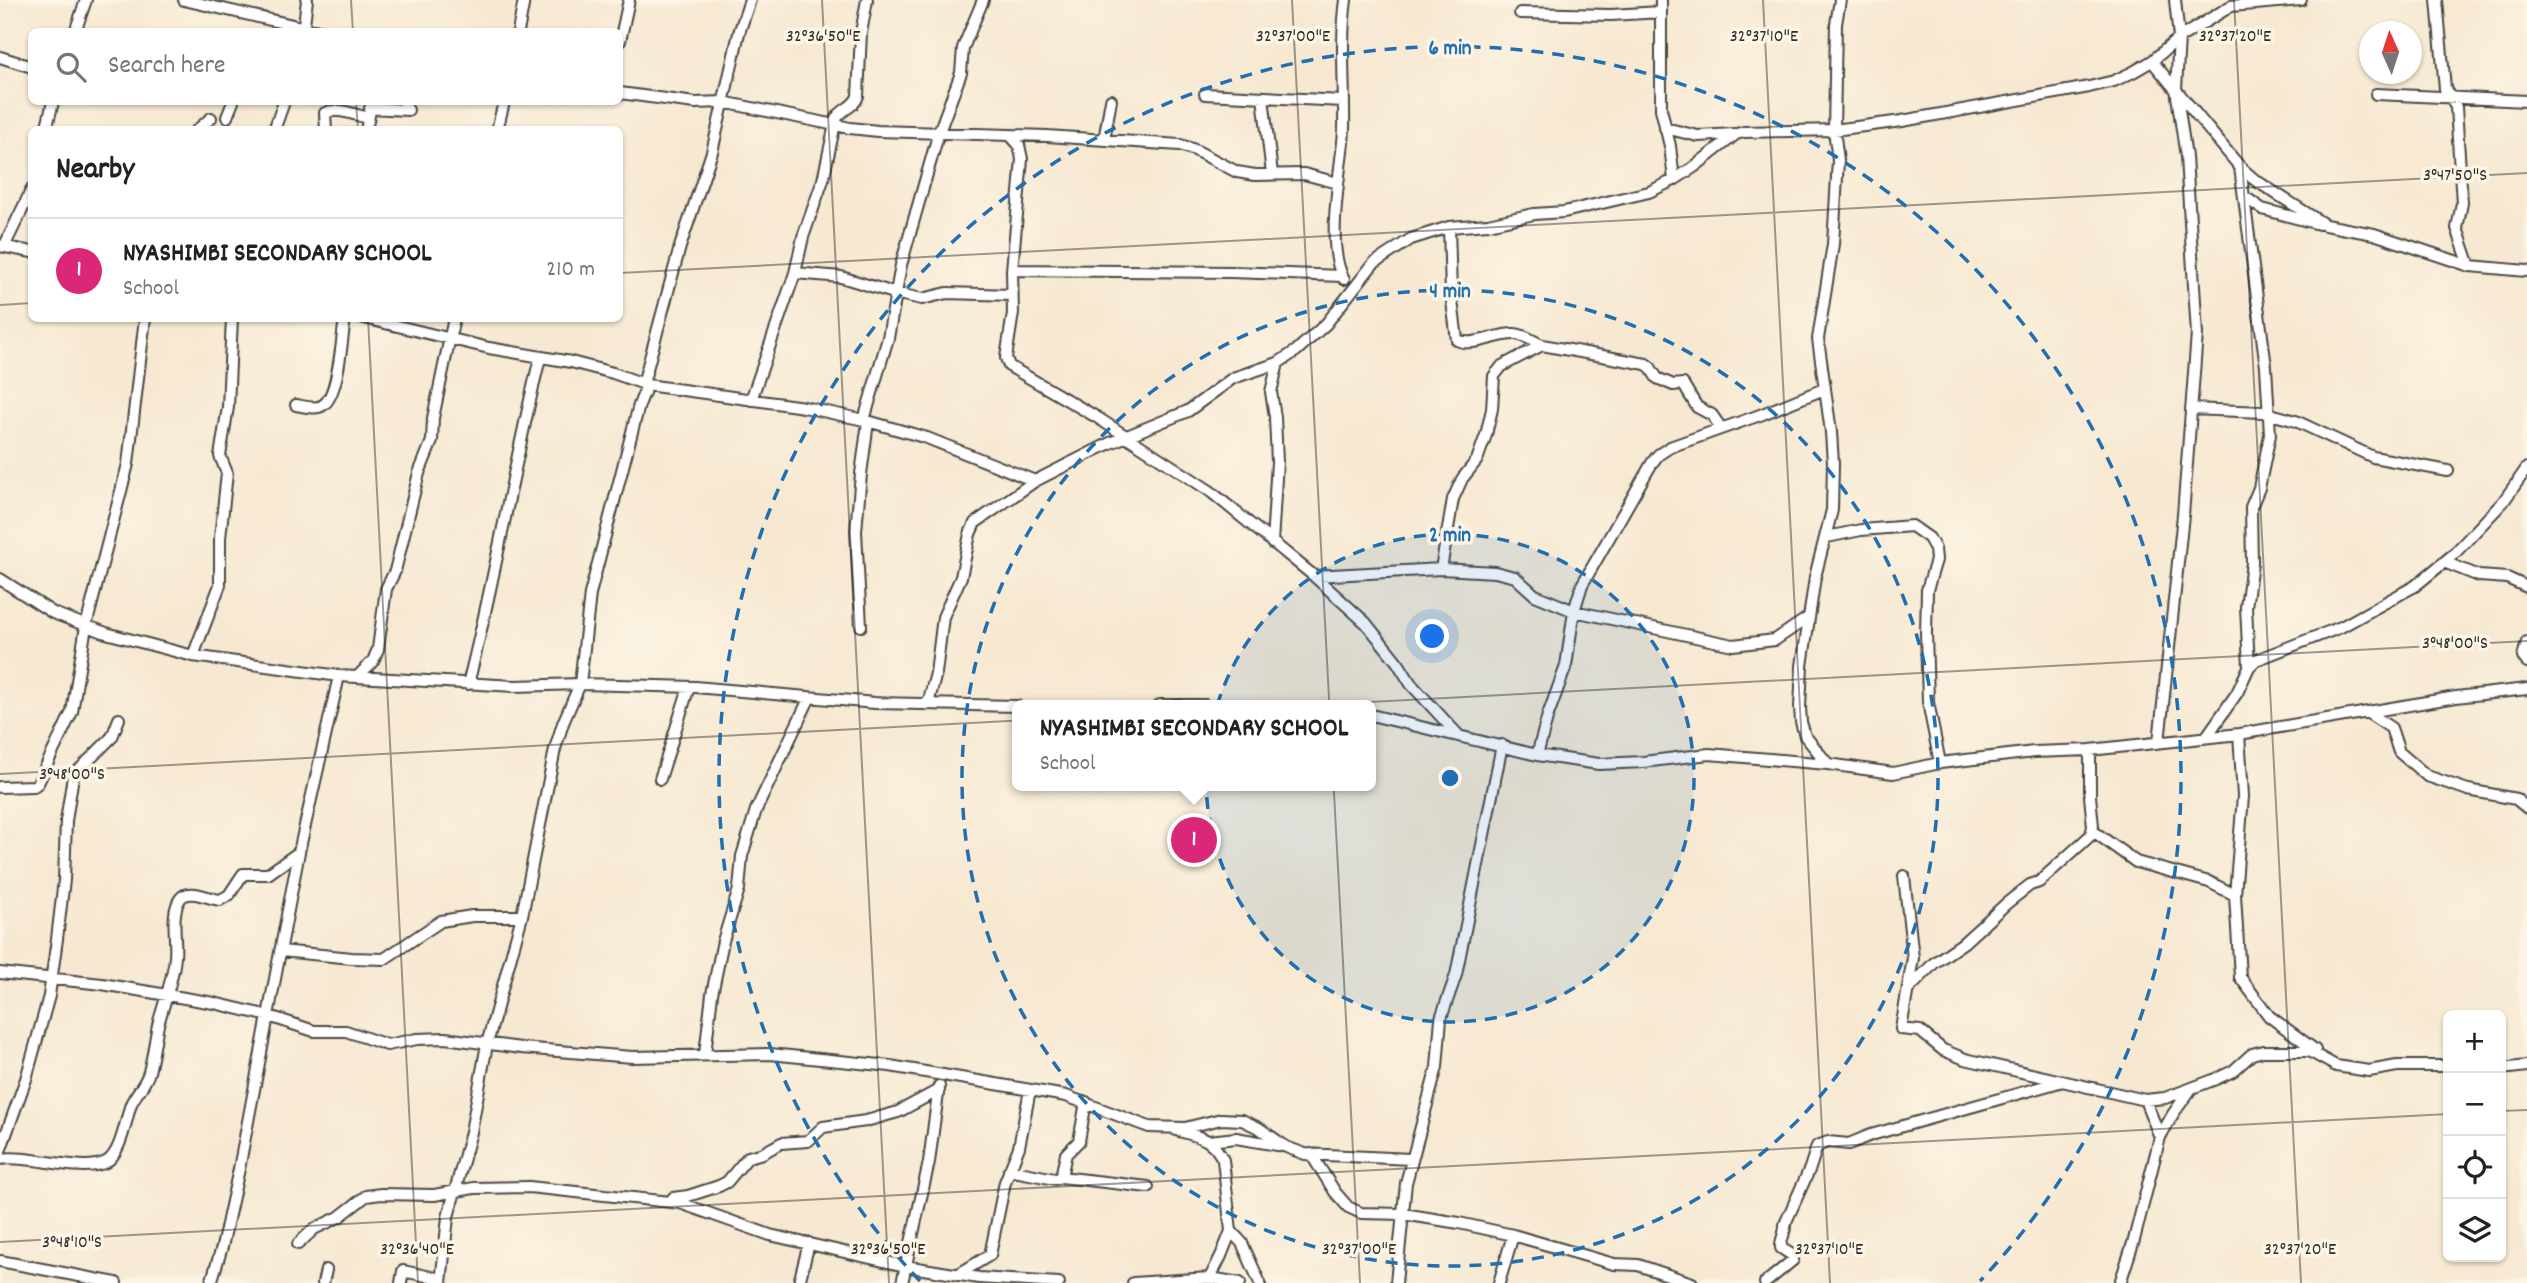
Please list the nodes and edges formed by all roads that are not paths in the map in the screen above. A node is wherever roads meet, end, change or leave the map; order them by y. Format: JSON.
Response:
{"nodes":[{"id":1,"x":86,"y":0,"type":"edge"},
{"id":2,"x":184,"y":0,"type":"edge"},
{"id":3,"x":307,"y":0,"type":"edge"},
{"id":4,"x":524,"y":0,"type":"edge"},
{"id":5,"x":629,"y":0,"type":"edge"},
{"id":6,"x":750,"y":0,"type":"edge"},
{"id":7,"x":867,"y":0,"type":"edge"},
{"id":8,"x":983,"y":0,"type":"edge"},
{"id":9,"x":1346,"y":0,"type":"edge"},
{"id":10,"x":1840,"y":0,"type":"edge"},
{"id":11,"x":2175,"y":0,"type":"edge"},
{"id":12,"x":2301,"y":0,"type":"edge"},
{"id":13,"x":2437,"y":0,"type":"edge"},
{"id":14,"x":1661,"y":6,"type":"edge"},
{"id":15,"x":1520,"y":13,"type":"dead end"},
{"id":16,"x":76,"y":28,"type":"edge"},
{"id":17,"x":300,"y":28,"type":"edge"},
{"id":18,"x":304,"y":28,"type":"edge"},
{"id":19,"x":519,"y":28,"type":"edge"},
{"id":20,"x":623,"y":28,"type":"edge"},
{"id":21,"x":2179,"y":38,"type":"junction"},
{"id":22,"x":0,"y":57,"type":"edge"},
{"id":23,"x":2152,"y":61,"type":"junction"},
{"id":24,"x":28,"y":66,"type":"edge"},
{"id":25,"x":2176,"y":89,"type":"junction"},
{"id":26,"x":623,"y":93,"type":"edge"},
{"id":27,"x":1205,"y":94,"type":"dead end"},
{"id":28,"x":2376,"y":94,"type":"dead end"},
{"id":29,"x":1263,"y":97,"type":"junction"},
{"id":30,"x":2450,"y":97,"type":"junction"},
{"id":31,"x":1111,"y":100,"type":"dead end"},
{"id":32,"x":1343,"y":101,"type":"junction"},
{"id":33,"x":2527,"y":101,"type":"edge"},
{"id":34,"x":723,"y":102,"type":"junction"},
{"id":35,"x":51,"y":105,"type":"edge"},
{"id":36,"x":232,"y":105,"type":"edge"},
{"id":37,"x":283,"y":105,"type":"edge"},
{"id":38,"x":404,"y":105,"type":"edge"},
{"id":39,"x":503,"y":105,"type":"edge"},
{"id":40,"x":369,"y":114,"type":"edge"},
{"id":41,"x":227,"y":117,"type":"dead end"},
{"id":42,"x":211,"y":118,"type":"dead end"},
{"id":43,"x":835,"y":125,"type":"junction"},
{"id":44,"x":47,"y":126,"type":"edge"},
{"id":45,"x":202,"y":126,"type":"edge"},
{"id":46,"x":276,"y":126,"type":"edge"},
{"id":47,"x":326,"y":126,"type":"edge"},
{"id":48,"x":499,"y":126,"type":"edge"},
{"id":49,"x":1665,"y":128,"type":"junction"},
{"id":50,"x":1834,"y":130,"type":"junction"},
{"id":51,"x":939,"y":132,"type":"junction"},
{"id":52,"x":1736,"y":134,"type":"junction"},
{"id":53,"x":1011,"y":136,"type":"junction"},
{"id":54,"x":1104,"y":140,"type":"junction"},
{"id":55,"x":2240,"y":167,"type":"junction"},
{"id":56,"x":1272,"y":174,"type":"junction"},
{"id":57,"x":1674,"y":180,"type":"junction"},
{"id":58,"x":1338,"y":183,"type":"junction"},
{"id":59,"x":28,"y":197,"type":"edge"},
{"id":60,"x":2245,"y":197,"type":"junction"},
{"id":61,"x":2325,"y":225,"type":"junction"},
{"id":62,"x":1449,"y":227,"type":"junction"},
{"id":63,"x":2,"y":246,"type":"edge"},
{"id":64,"x":28,"y":251,"type":"edge"},
{"id":65,"x":2470,"y":266,"type":"junction"},
{"id":66,"x":1012,"y":270,"type":"junction"},
{"id":67,"x":2527,"y":271,"type":"edge"},
{"id":68,"x":795,"y":274,"type":"junction"},
{"id":69,"x":1342,"y":276,"type":"junction"},
{"id":70,"x":1352,"y":290,"type":"junction"},
{"id":71,"x":894,"y":293,"type":"junction"},
{"id":72,"x":1012,"y":295,"type":"junction"},
{"id":73,"x":145,"y":322,"type":"edge"},
{"id":74,"x":232,"y":322,"type":"edge"},
{"id":75,"x":345,"y":322,"type":"edge"},
{"id":76,"x":378,"y":322,"type":"edge"},
{"id":77,"x":453,"y":322,"type":"edge"},
{"id":78,"x":450,"y":338,"type":"junction"},
{"id":79,"x":1542,"y":345,"type":"junction"},
{"id":80,"x":540,"y":358,"type":"junction"},
{"id":81,"x":1278,"y":363,"type":"junction"},
{"id":82,"x":645,"y":385,"type":"junction"},
{"id":83,"x":1824,"y":389,"type":"junction"},
{"id":84,"x":751,"y":400,"type":"junction"},
{"id":85,"x":296,"y":405,"type":"dead end"},
{"id":86,"x":2191,"y":409,"type":"junction"},
{"id":87,"x":2268,"y":413,"type":"junction"},
{"id":88,"x":866,"y":421,"type":"junction"},
{"id":89,"x":1721,"y":428,"type":"junction"},
{"id":90,"x":1127,"y":436,"type":"junction"},
{"id":91,"x":2527,"y":468,"type":"edge"},
{"id":92,"x":2448,"y":471,"type":"dead end"},
{"id":93,"x":1035,"y":481,"type":"junction"},
{"id":94,"x":1827,"y":537,"type":"junction"},
{"id":95,"x":1272,"y":543,"type":"junction"},
{"id":96,"x":2444,"y":562,"type":"junction"},
{"id":97,"x":1441,"y":569,"type":"junction"},
{"id":98,"x":1314,"y":576,"type":"junction"},
{"id":99,"x":0,"y":579,"type":"edge"},
{"id":100,"x":2527,"y":587,"type":"edge"},
{"id":101,"x":1574,"y":611,"type":"junction"},
{"id":102,"x":1809,"y":617,"type":"junction"},
{"id":103,"x":86,"y":626,"type":"junction"},
{"id":104,"x":861,"y":626,"type":"dead end"},
{"id":105,"x":2527,"y":642,"type":"edge"},
{"id":106,"x":192,"y":656,"type":"junction"},
{"id":107,"x":2527,"y":662,"type":"edge"},
{"id":108,"x":2249,"y":667,"type":"junction"},
{"id":109,"x":339,"y":676,"type":"junction"},
{"id":110,"x":356,"y":677,"type":"junction"},
{"id":111,"x":468,"y":684,"type":"junction"},
{"id":112,"x":580,"y":684,"type":"junction"},
{"id":113,"x":689,"y":687,"type":"junction"},
{"id":114,"x":2527,"y":689,"type":"edge"},
{"id":115,"x":808,"y":699,"type":"junction"},
{"id":116,"x":929,"y":704,"type":"junction"},
{"id":117,"x":1012,"y":706,"type":"edge"},
{"id":118,"x":2368,"y":713,"type":"junction"},
{"id":119,"x":1376,"y":716,"type":"edge"},
{"id":120,"x":119,"y":719,"type":"dead end"},
{"id":121,"x":2239,"y":734,"type":"junction"},
{"id":122,"x":1459,"y":736,"type":"junction"},
{"id":123,"x":2207,"y":736,"type":"junction"},
{"id":124,"x":2159,"y":742,"type":"junction"},
{"id":125,"x":1502,"y":745,"type":"junction"},
{"id":126,"x":2090,"y":750,"type":"junction"},
{"id":127,"x":1537,"y":755,"type":"junction"},
{"id":128,"x":1940,"y":763,"type":"junction"},
{"id":129,"x":1828,"y":764,"type":"junction"},
{"id":130,"x":660,"y":779,"type":"dead end"},
{"id":131,"x":0,"y":787,"type":"edge"},
{"id":132,"x":2527,"y":808,"type":"edge"},
{"id":133,"x":2093,"y":831,"type":"junction"},
{"id":134,"x":299,"y":852,"type":"junction"},
{"id":135,"x":1904,"y":876,"type":"dead end"},
{"id":136,"x":2235,"y":895,"type":"junction"},
{"id":137,"x":522,"y":916,"type":"junction"},
{"id":138,"x":281,"y":951,"type":"junction"},
{"id":139,"x":0,"y":973,"type":"edge"},
{"id":140,"x":51,"y":978,"type":"junction"},
{"id":141,"x":1907,"y":992,"type":"junction"},
{"id":142,"x":166,"y":995,"type":"junction"},
{"id":143,"x":269,"y":1016,"type":"junction"},
{"id":144,"x":487,"y":1044,"type":"junction"},
{"id":145,"x":705,"y":1054,"type":"junction"},
{"id":146,"x":2443,"y":1066,"type":"edge"},
{"id":147,"x":2342,"y":1067,"type":"junction"},
{"id":148,"x":2525,"y":1068,"type":"edge"},
{"id":149,"x":2506,"y":1069,"type":"edge"},
{"id":150,"x":941,"y":1075,"type":"junction"},
{"id":151,"x":2064,"y":1081,"type":"junction"},
{"id":152,"x":2191,"y":1089,"type":"junction"},
{"id":153,"x":939,"y":1090,"type":"junction"},
{"id":154,"x":1030,"y":1090,"type":"junction"},
{"id":155,"x":2145,"y":1100,"type":"junction"},
{"id":156,"x":1086,"y":1102,"type":"junction"},
{"id":157,"x":1170,"y":1128,"type":"junction"},
{"id":158,"x":2160,"y":1137,"type":"junction"},
{"id":159,"x":1209,"y":1141,"type":"junction"},
{"id":160,"x":1286,"y":1147,"type":"junction"},
{"id":161,"x":0,"y":1151,"type":"edge"},
{"id":162,"x":1311,"y":1154,"type":"junction"},
{"id":163,"x":0,"y":1159,"type":"edge"},
{"id":164,"x":1411,"y":1159,"type":"junction"},
{"id":165,"x":1009,"y":1170,"type":"junction"},
{"id":166,"x":1060,"y":1177,"type":"junction"},
{"id":167,"x":1148,"y":1188,"type":"dead end"},
{"id":168,"x":455,"y":1192,"type":"junction"},
{"id":169,"x":660,"y":1200,"type":"junction"},
{"id":170,"x":1403,"y":1214,"type":"junction"},
{"id":171,"x":1231,"y":1231,"type":"junction"},
{"id":172,"x":1513,"y":1235,"type":"junction"},
{"id":173,"x":809,"y":1243,"type":"junction"},
{"id":174,"x":298,"y":1244,"type":"dead end"},
{"id":175,"x":0,"y":1261,"type":"edge"},
{"id":176,"x":905,"y":1266,"type":"junction"},
{"id":177,"x":326,"y":1270,"type":"dead end"},
{"id":178,"x":957,"y":1275,"type":"junction"},
{"id":179,"x":1210,"y":1278,"type":"junction"},
{"id":180,"x":441,"y":1281,"type":"edge"},
{"id":181,"x":116,"y":1283,"type":"edge"},
{"id":182,"x":212,"y":1283,"type":"edge"},
{"id":183,"x":323,"y":1283,"type":"edge"},
{"id":184,"x":401,"y":1283,"type":"edge"},
{"id":185,"x":799,"y":1283,"type":"edge"},
{"id":186,"x":902,"y":1283,"type":"edge"},
{"id":187,"x":1059,"y":1283,"type":"edge"},
{"id":188,"x":1133,"y":1283,"type":"edge"},
{"id":189,"x":1240,"y":1283,"type":"edge"},
{"id":190,"x":1260,"y":1283,"type":"edge"},
{"id":191,"x":1396,"y":1283,"type":"edge"},
{"id":192,"x":1499,"y":1283,"type":"edge"},
{"id":193,"x":1692,"y":1283,"type":"edge"},
{"id":194,"x":1765,"y":1283,"type":"edge"},
{"id":195,"x":2120,"y":1283,"type":"edge"}],
"edges":[{"from":1,"to":16,"type":"street"},
{"from":2,"to":17,"type":"street"},
{"from":3,"to":18,"type":"street"},
{"from":4,"to":19,"type":"street"},
{"from":5,"to":20,"type":"street"},
{"from":6,"to":34,"type":"street"},
{"from":7,"to":43,"type":"street"},
{"from":8,"to":51,"type":"street"},
{"from":9,"to":32,"type":"street"},
{"from":10,"to":50,"type":"street"},
{"from":11,"to":21,"type":"street"},
{"from":12,"to":21,"type":"street"},
{"from":13,"to":30,"type":"street"},
{"from":14,"to":15,"type":"street"},
{"from":14,"to":49,"type":"street"},
{"from":21,"to":23,"type":"street"},
{"from":21,"to":25,"type":"street"},
{"from":22,"to":24,"type":"street"},
{"from":23,"to":25,"type":"street"},
{"from":23,"to":50,"type":"street"},
{"from":25,"to":55,"type":"street"},
{"from":25,"to":86,"type":"street"},
{"from":26,"to":34,"type":"street"},
{"from":27,"to":29,"type":"street"},
{"from":28,"to":30,"type":"street"},
{"from":29,"to":32,"type":"street"},
{"from":29,"to":56,"type":"street"},
{"from":30,"to":33,"type":"street"},
{"from":30,"to":65,"type":"street"},
{"from":31,"to":54,"type":"street"},
{"from":32,"to":58,"type":"street"},
{"from":34,"to":43,"type":"street"},
{"from":34,"to":82,"type":"street"},
{"from":35,"to":44,"type":"street"},
{"from":36,"to":41,"type":"street"},
{"from":37,"to":46,"type":"street"},
{"from":38,"to":40,"type":"street"},
{"from":39,"to":48,"type":"street"},
{"from":40,"to":47,"type":"street"},
{"from":42,"to":45,"type":"street"},
{"from":43,"to":51,"type":"street"},
{"from":43,"to":68,"type":"street"},
{"from":49,"to":52,"type":"street"},
{"from":49,"to":57,"type":"street"},
{"from":50,"to":52,"type":"street"},
{"from":50,"to":83,"type":"street"},
{"from":51,"to":53,"type":"street"},
{"from":51,"to":71,"type":"street"},
{"from":52,"to":57,"type":"street"},
{"from":53,"to":54,"type":"street"},
{"from":53,"to":66,"type":"street"},
{"from":54,"to":56,"type":"street"},
{"from":55,"to":60,"type":"street"},
{"from":55,"to":61,"type":"street"},
{"from":56,"to":58,"type":"street"},
{"from":57,"to":62,"type":"street"},
{"from":58,"to":69,"type":"street"},
{"from":59,"to":63,"type":"street"},
{"from":60,"to":61,"type":"street"},
{"from":60,"to":87,"type":"street"},
{"from":61,"to":65,"type":"street"},
{"from":62,"to":70,"type":"street"},
{"from":62,"to":79,"type":"street"},
{"from":63,"to":64,"type":"street"},
{"from":65,"to":67,"type":"street"},
{"from":66,"to":69,"type":"street"},
{"from":66,"to":72,"type":"street"},
{"from":68,"to":71,"type":"street"},
{"from":68,"to":84,"type":"street"},
{"from":69,"to":70,"type":"street"},
{"from":70,"to":81,"type":"street"},
{"from":71,"to":72,"type":"street"},
{"from":71,"to":88,"type":"street"},
{"from":72,"to":90,"type":"street"},
{"from":73,"to":103,"type":"street"},
{"from":74,"to":106,"type":"street"},
{"from":75,"to":85,"type":"street"},
{"from":76,"to":78,"type":"street"},
{"from":77,"to":78,"type":"street"},
{"from":78,"to":80,"type":"street"},
{"from":78,"to":110,"type":"street"},
{"from":79,"to":89,"type":"street"},
{"from":79,"to":97,"type":"street"},
{"from":80,"to":82,"type":"street"},
{"from":80,"to":111,"type":"street"},
{"from":81,"to":90,"type":"street"},
{"from":81,"to":95,"type":"street"},
{"from":82,"to":84,"type":"street"},
{"from":82,"to":112,"type":"street"},
{"from":83,"to":89,"type":"street"},
{"from":83,"to":94,"type":"street"},
{"from":84,"to":88,"type":"street"},
{"from":86,"to":87,"type":"street"},
{"from":86,"to":124,"type":"street"},
{"from":87,"to":92,"type":"street"},
{"from":87,"to":108,"type":"street"},
{"from":88,"to":93,"type":"street"},
{"from":88,"to":104,"type":"street"},
{"from":89,"to":101,"type":"street"},
{"from":90,"to":93,"type":"street"},
{"from":90,"to":95,"type":"street"},
{"from":91,"to":96,"type":"street"},
{"from":93,"to":116,"type":"street"},
{"from":94,"to":102,"type":"street"},
{"from":94,"to":128,"type":"street"},
{"from":95,"to":98,"type":"street"},
{"from":96,"to":100,"type":"street"},
{"from":96,"to":108,"type":"street"},
{"from":97,"to":98,"type":"street"},
{"from":97,"to":101,"type":"street"},
{"from":98,"to":122,"type":"street"},
{"from":99,"to":103,"type":"street"},
{"from":101,"to":102,"type":"street"},
{"from":101,"to":127,"type":"street"},
{"from":102,"to":129,"type":"street"},
{"from":103,"to":106,"type":"street"},
{"from":103,"to":131,"type":"street"},
{"from":105,"to":107,"type":"street"},
{"from":106,"to":109,"type":"street"},
{"from":108,"to":123,"type":"street"},
{"from":109,"to":110,"type":"street"},
{"from":109,"to":134,"type":"street"},
{"from":110,"to":111,"type":"street"},
{"from":111,"to":112,"type":"street"},
{"from":112,"to":113,"type":"street"},
{"from":112,"to":137,"type":"street"},
{"from":113,"to":115,"type":"street"},
{"from":113,"to":130,"type":"street"},
{"from":114,"to":118,"type":"street"},
{"from":115,"to":116,"type":"street"},
{"from":115,"to":145,"type":"street"},
{"from":116,"to":117,"type":"street"},
{"from":118,"to":121,"type":"street"},
{"from":118,"to":132,"type":"street"},
{"from":119,"to":122,"type":"street"},
{"from":120,"to":140,"type":"street"},
{"from":121,"to":123,"type":"street"},
{"from":121,"to":136,"type":"street"},
{"from":122,"to":125,"type":"street"},
{"from":123,"to":124,"type":"street"},
{"from":124,"to":126,"type":"street"},
{"from":125,"to":127,"type":"street"},
{"from":125,"to":164,"type":"street"},
{"from":126,"to":128,"type":"street"},
{"from":126,"to":133,"type":"street"},
{"from":127,"to":129,"type":"street"},
{"from":128,"to":129,"type":"street"},
{"from":133,"to":136,"type":"street"},
{"from":133,"to":141,"type":"street"},
{"from":134,"to":138,"type":"street"},
{"from":134,"to":142,"type":"street"},
{"from":135,"to":141,"type":"street"},
{"from":136,"to":147,"type":"street"},
{"from":137,"to":138,"type":"street"},
{"from":137,"to":144,"type":"street"},
{"from":138,"to":143,"type":"street"},
{"from":139,"to":140,"type":"street"},
{"from":140,"to":142,"type":"street"},
{"from":140,"to":161,"type":"street"},
{"from":141,"to":151,"type":"street"},
{"from":142,"to":143,"type":"street"},
{"from":142,"to":163,"type":"street"},
{"from":143,"to":144,"type":"street"},
{"from":143,"to":182,"type":"street"},
{"from":144,"to":145,"type":"street"},
{"from":144,"to":168,"type":"street"},
{"from":145,"to":150,"type":"street"},
{"from":146,"to":147,"type":"street"},
{"from":147,"to":152,"type":"street"},
{"from":148,"to":149,"type":"street"},
{"from":150,"to":153,"type":"street"},
{"from":150,"to":154,"type":"street"},
{"from":151,"to":155,"type":"street"},
{"from":151,"to":194,"type":"street"},
{"from":152,"to":155,"type":"street"},
{"from":152,"to":158,"type":"street"},
{"from":153,"to":169,"type":"street"},
{"from":153,"to":176,"type":"street"},
{"from":154,"to":156,"type":"street"},
{"from":154,"to":165,"type":"street"},
{"from":155,"to":158,"type":"street"},
{"from":156,"to":157,"type":"street"},
{"from":156,"to":166,"type":"street"},
{"from":157,"to":159,"type":"street"},
{"from":157,"to":160,"type":"street"},
{"from":158,"to":195,"type":"street"},
{"from":159,"to":160,"type":"street"},
{"from":159,"to":171,"type":"street"},
{"from":160,"to":162,"type":"street"},
{"from":162,"to":164,"type":"street"},
{"from":162,"to":170,"type":"street"},
{"from":164,"to":170,"type":"street"},
{"from":165,"to":166,"type":"street"},
{"from":165,"to":178,"type":"street"},
{"from":166,"to":167,"type":"street"},
{"from":168,"to":169,"type":"street"},
{"from":168,"to":174,"type":"street"},
{"from":168,"to":180,"type":"street"},
{"from":169,"to":173,"type":"street"},
{"from":170,"to":172,"type":"street"},
{"from":170,"to":191,"type":"street"},
{"from":171,"to":179,"type":"street"},
{"from":171,"to":190,"type":"street"},
{"from":172,"to":192,"type":"street"},
{"from":172,"to":193,"type":"street"},
{"from":173,"to":176,"type":"street"},
{"from":173,"to":185,"type":"street"},
{"from":175,"to":181,"type":"street"},
{"from":176,"to":178,"type":"street"},
{"from":176,"to":186,"type":"street"},
{"from":177,"to":183,"type":"street"},
{"from":178,"to":187,"type":"street"},
{"from":179,"to":188,"type":"street"},
{"from":179,"to":189,"type":"street"},
{"from":180,"to":184,"type":"street"}]}
